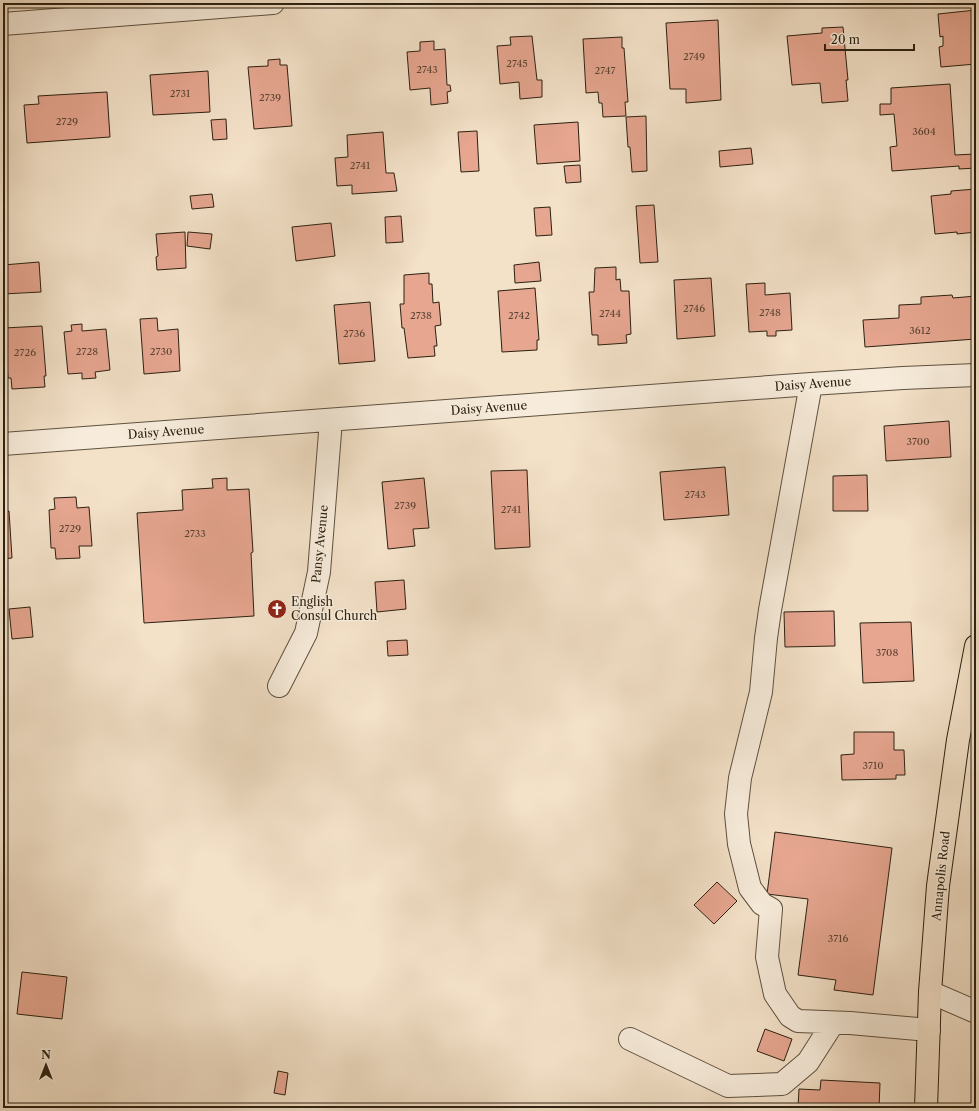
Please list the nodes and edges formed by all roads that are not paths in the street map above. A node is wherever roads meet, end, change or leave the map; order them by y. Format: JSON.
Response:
{"nodes":[{"id":1,"x":273,"y":3,"type":"edge"},
{"id":2,"x":3,"y":24,"type":"edge"},
{"id":3,"x":976,"y":375,"type":"edge"},
{"id":4,"x":811,"y":384,"type":"junction"},
{"id":5,"x":331,"y":420,"type":"junction"},
{"id":6,"x":3,"y":444,"type":"edge"},
{"id":7,"x":976,"y":646,"type":"edge"},
{"id":8,"x":279,"y":686,"type":"dead end"},
{"id":9,"x":930,"y":992,"type":"junction"},
{"id":10,"x":976,"y":1012,"type":"edge"},
{"id":11,"x":833,"y":1023,"type":"junction"},
{"id":12,"x":929,"y":1030,"type":"junction"},
{"id":13,"x":630,"y":1039,"type":"dead end"},
{"id":14,"x":926,"y":1108,"type":"edge"}],
"edges":[{"from":1,"to":2,"type":"street"},
{"from":3,"to":4,"type":"street","name":"Daisy Avenue"},
{"from":4,"to":5,"type":"street","name":"Daisy Avenue"},
{"from":4,"to":11,"type":"street"},
{"from":5,"to":6,"type":"street","name":"Daisy Avenue"},
{"from":5,"to":8,"type":"street","name":"Pansy Avenue"},
{"from":7,"to":9,"type":"main road","name":"Annapolis Road"},
{"from":9,"to":10,"type":"street"},
{"from":9,"to":12,"type":"main road","name":"Annapolis Road"},
{"from":11,"to":12,"type":"street"},
{"from":11,"to":13,"type":"street"},
{"from":12,"to":14,"type":"main road","name":"Annapolis Road"}]}
